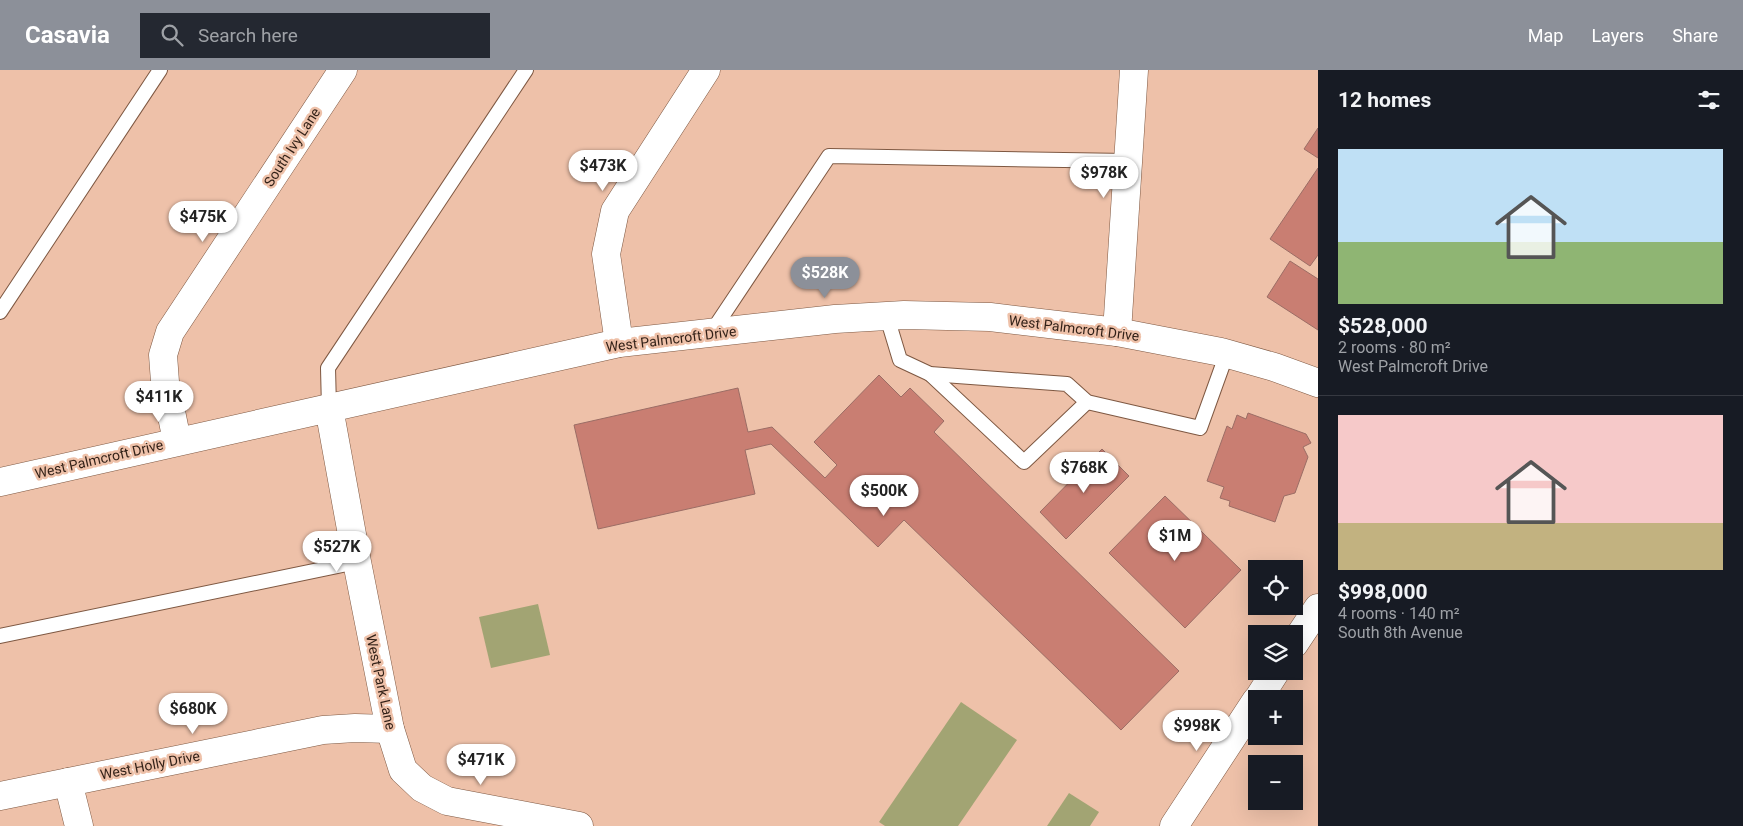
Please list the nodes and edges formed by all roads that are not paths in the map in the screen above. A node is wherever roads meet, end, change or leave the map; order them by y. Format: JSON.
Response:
{"nodes":[{"id":1,"x":160,"y":70,"type":"edge"},
{"id":2,"x":342,"y":70,"type":"edge"},
{"id":3,"x":526,"y":70,"type":"edge"},
{"id":4,"x":706,"y":70,"type":"edge"},
{"id":5,"x":1134,"y":70,"type":"edge"},
{"id":6,"x":1128,"y":161,"type":"junction"},
{"id":7,"x":0,"y":312,"type":"edge"},
{"id":8,"x":887,"y":317,"type":"junction"},
{"id":9,"x":1117,"y":332,"type":"junction"},
{"id":10,"x":711,"y":333,"type":"junction"},
{"id":11,"x":619,"y":343,"type":"junction"},
{"id":12,"x":1227,"y":354,"type":"junction"},
{"id":13,"x":930,"y":374,"type":"junction"},
{"id":14,"x":1318,"y":383,"type":"edge"},
{"id":15,"x":1087,"y":402,"type":"junction"},
{"id":16,"x":329,"y":408,"type":"junction"},
{"id":17,"x":176,"y":441,"type":"junction"},
{"id":18,"x":0,"y":482,"type":"edge"},
{"id":19,"x":357,"y":562,"type":"junction"},
{"id":20,"x":1318,"y":608,"type":"edge"},
{"id":21,"x":1303,"y":630,"type":"edge"},
{"id":22,"x":0,"y":636,"type":"edge"},
{"id":23,"x":1248,"y":714,"type":"edge"},
{"id":24,"x":390,"y":729,"type":"junction"},
{"id":25,"x":68,"y":782,"type":"junction"},
{"id":26,"x":0,"y":796,"type":"edge"},
{"id":27,"x":79,"y":826,"type":"edge"},
{"id":28,"x":579,"y":826,"type":"edge"},
{"id":29,"x":1174,"y":826,"type":"edge"}],
"edges":[{"from":1,"to":7,"type":"lane"},
{"from":2,"to":17,"type":"street","name":"South Ivy Lane"},
{"from":3,"to":16,"type":"lane"},
{"from":4,"to":11,"type":"street"},
{"from":5,"to":6,"type":"street"},
{"from":6,"to":9,"type":"street"},
{"from":6,"to":10,"type":"lane"},
{"from":8,"to":9,"type":"street","name":"West Palmcroft Drive"},
{"from":8,"to":10,"type":"street","name":"West Palmcroft Drive"},
{"from":8,"to":13,"type":"lane"},
{"from":9,"to":12,"type":"street","name":"West Palmcroft Drive"},
{"from":10,"to":11,"type":"street","name":"West Palmcroft Drive"},
{"from":11,"to":16,"type":"street","name":"West Palmcroft Drive"},
{"from":12,"to":14,"type":"street","name":"West Palmcroft Drive"},
{"from":12,"to":15,"type":"lane"},
{"from":13,"to":15,"type":"lane"},
{"from":13,"to":15,"type":"lane"},
{"from":16,"to":17,"type":"street","name":"West Palmcroft Drive"},
{"from":16,"to":19,"type":"street","name":"West Park Lane"},
{"from":17,"to":18,"type":"street","name":"West Palmcroft Drive"},
{"from":19,"to":22,"type":"lane"},
{"from":19,"to":24,"type":"street","name":"West Park Lane"},
{"from":20,"to":21,"type":"street"},
{"from":23,"to":29,"type":"street"},
{"from":24,"to":25,"type":"street","name":"West Holly Drive"},
{"from":24,"to":28,"type":"street","name":"West Park Lane"},
{"from":25,"to":26,"type":"street","name":"West Holly Drive"},
{"from":25,"to":27,"type":"street"}]}
